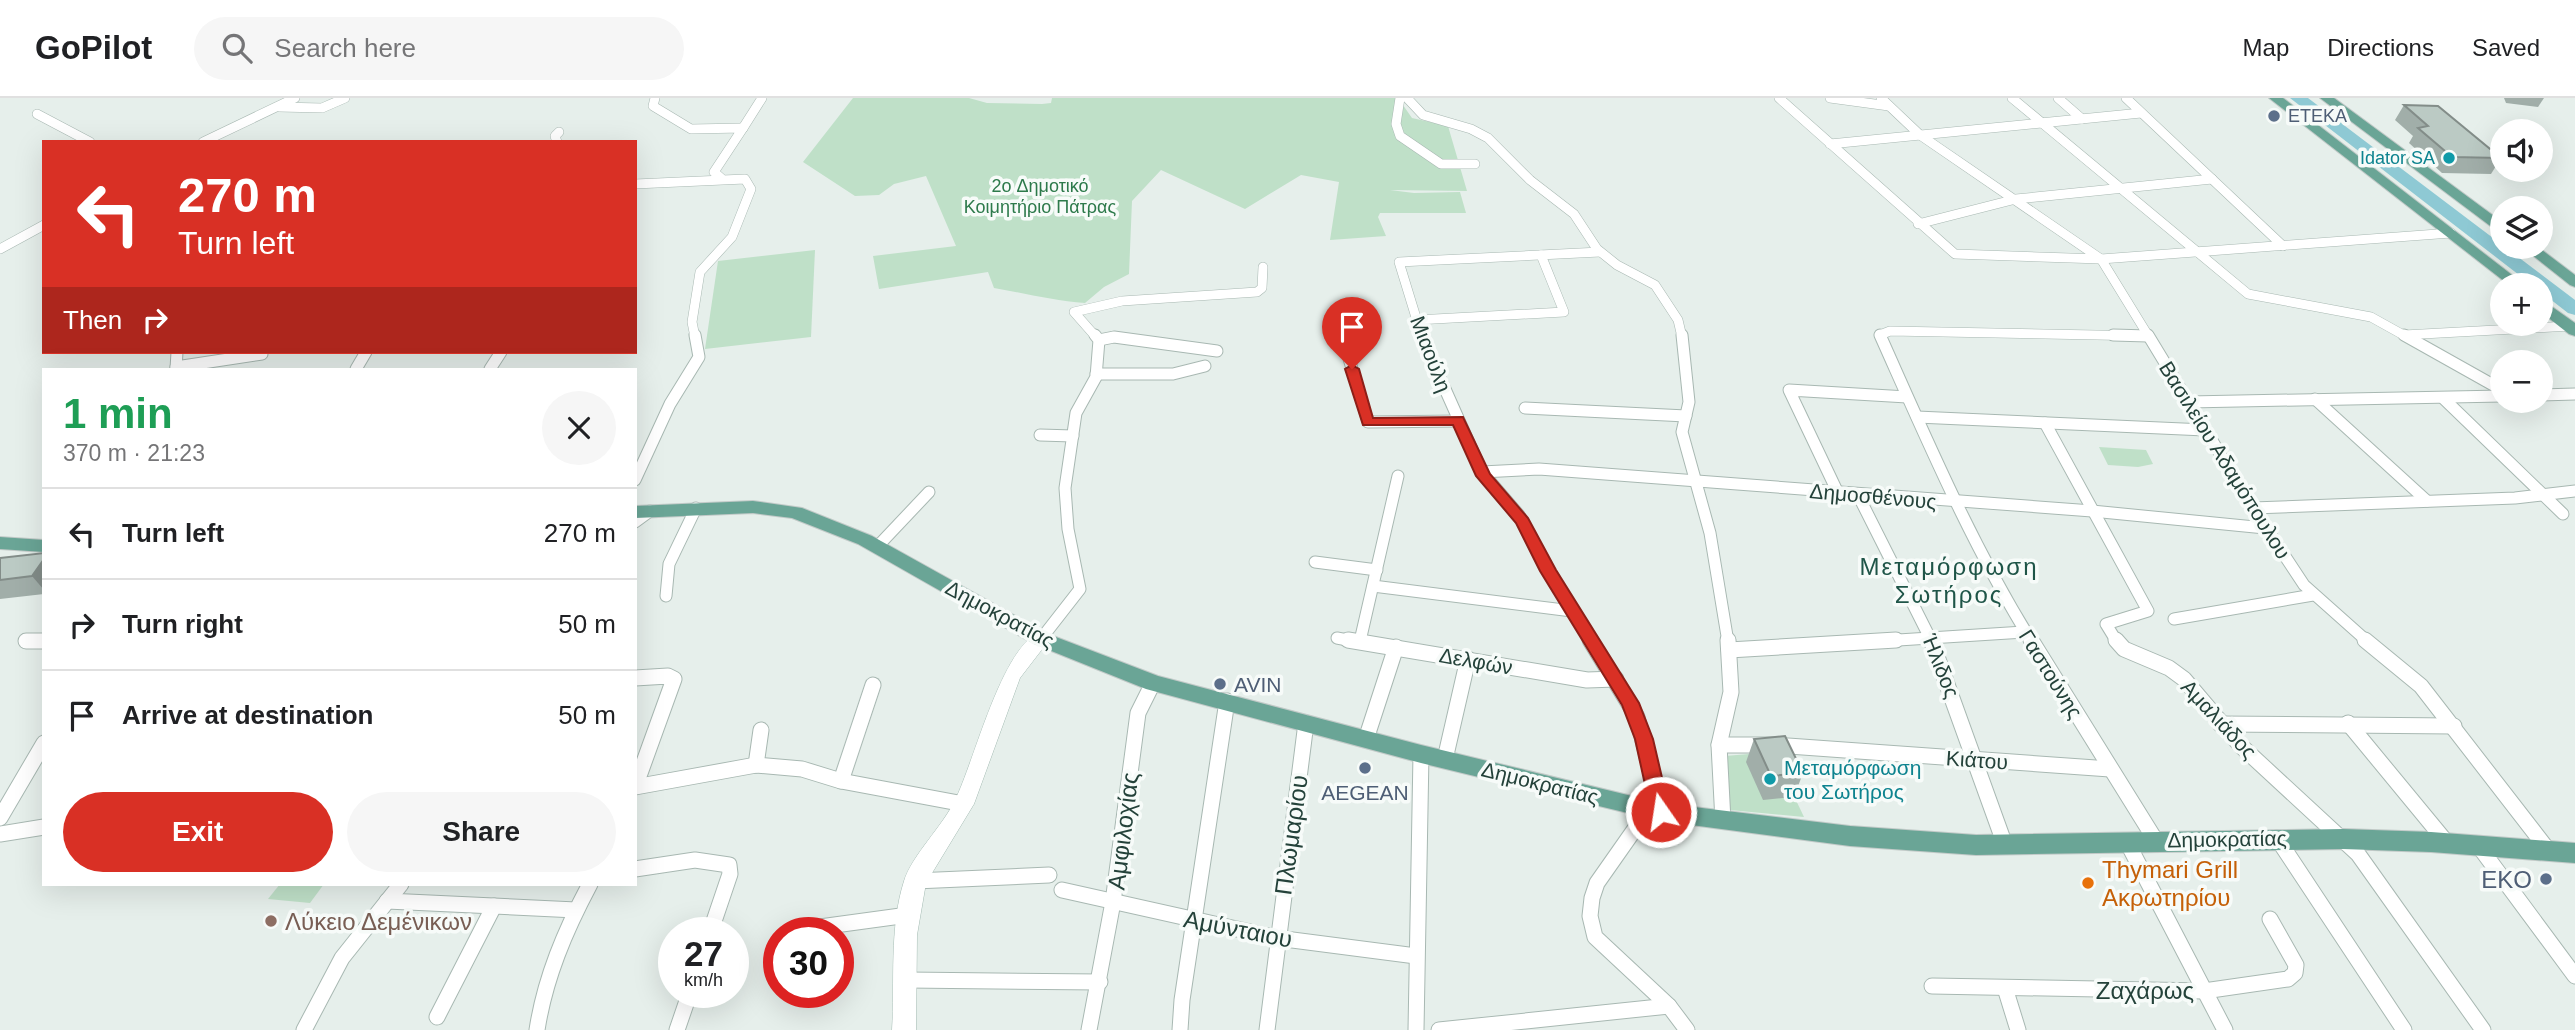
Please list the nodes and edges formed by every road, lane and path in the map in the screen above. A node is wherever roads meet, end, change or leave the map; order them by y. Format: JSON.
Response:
{"nodes":[{"id":1,"x":295,"y":98,"type":"edge"},
{"id":2,"x":345,"y":98,"type":"edge"},
{"id":3,"x":655,"y":98,"type":"edge"},
{"id":4,"x":762,"y":98,"type":"edge"},
{"id":5,"x":1400,"y":98,"type":"edge"},
{"id":6,"x":1407,"y":98,"type":"edge"},
{"id":7,"x":1779,"y":98,"type":"edge"},
{"id":8,"x":1830,"y":98,"type":"edge"},
{"id":9,"x":2012,"y":98,"type":"edge"},
{"id":10,"x":2058,"y":98,"type":"edge"},
{"id":11,"x":2126,"y":98,"type":"edge"},
{"id":12,"x":2275,"y":98,"type":"edge"},
{"id":13,"x":2326,"y":98,"type":"edge"},
{"id":14,"x":1885,"y":102,"type":"edge"},
{"id":15,"x":277,"y":107,"type":"junction"},
{"id":16,"x":2141,"y":113,"type":"junction"},
{"id":17,"x":37,"y":114,"type":"dead end"},
{"id":18,"x":2082,"y":119,"type":"junction"},
{"id":19,"x":2040,"y":122,"type":"junction"},
{"id":20,"x":743,"y":128,"type":"junction"},
{"id":21,"x":559,"y":132,"type":"dead end"},
{"id":22,"x":1920,"y":135,"type":"junction"},
{"id":23,"x":86,"y":140,"type":"edge"},
{"id":24,"x":207,"y":140,"type":"edge"},
{"id":25,"x":556,"y":140,"type":"edge"},
{"id":26,"x":1830,"y":144,"type":"junction"},
{"id":27,"x":1475,"y":164,"type":"dead end"},
{"id":28,"x":721,"y":178,"type":"junction"},
{"id":29,"x":2212,"y":179,"type":"junction"},
{"id":30,"x":637,"y":184,"type":"edge"},
{"id":31,"x":2119,"y":188,"type":"junction"},
{"id":32,"x":2016,"y":199,"type":"junction"},
{"id":33,"x":2490,"y":219,"type":"edge"},
{"id":34,"x":1918,"y":224,"type":"junction"},
{"id":35,"x":42,"y":226,"type":"edge"},
{"id":36,"x":30,"y":233,"type":"junction"},
{"id":37,"x":2451,"y":233,"type":"junction"},
{"id":38,"x":42,"y":236,"type":"edge"},
{"id":39,"x":2284,"y":246,"type":"junction"},
{"id":40,"x":0,"y":249,"type":"edge"},
{"id":41,"x":1600,"y":252,"type":"junction"},
{"id":42,"x":2198,"y":252,"type":"junction"},
{"id":43,"x":1541,"y":255,"type":"junction"},
{"id":44,"x":2101,"y":259,"type":"junction"},
{"id":45,"x":2545,"y":259,"type":"edge"},
{"id":46,"x":1263,"y":267,"type":"dead end"},
{"id":47,"x":2503,"y":273,"type":"edge"},
{"id":48,"x":2575,"y":282,"type":"edge"},
{"id":49,"x":1564,"y":312,"type":"joint"},
{"id":50,"x":2553,"y":313,"type":"edge"},
{"id":51,"x":1416,"y":320,"type":"junction"},
{"id":52,"x":2572,"y":328,"type":"edge"},
{"id":53,"x":2404,"y":335,"type":"junction"},
{"id":54,"x":2148,"y":336,"type":"junction"},
{"id":55,"x":1099,"y":340,"type":"junction"},
{"id":56,"x":1344,"y":342,"type":"dead end"},
{"id":57,"x":1217,"y":351,"type":"dead end"},
{"id":58,"x":262,"y":355,"type":"dead end"},
{"id":59,"x":1205,"y":366,"type":"dead end"},
{"id":60,"x":176,"y":368,"type":"edge"},
{"id":61,"x":1096,"y":374,"type":"junction"},
{"id":62,"x":2490,"y":383,"type":"edge"},
{"id":63,"x":2575,"y":394,"type":"edge"},
{"id":64,"x":2553,"y":395,"type":"edge"},
{"id":65,"x":2490,"y":396,"type":"edge"},
{"id":66,"x":1908,"y":397,"type":"junction"},
{"id":67,"x":2442,"y":398,"type":"junction"},
{"id":68,"x":2315,"y":399,"type":"junction"},
{"id":69,"x":2189,"y":402,"type":"junction"},
{"id":70,"x":1525,"y":408,"type":"dead end"},
{"id":71,"x":1686,"y":416,"type":"junction"},
{"id":72,"x":1917,"y":417,"type":"junction"},
{"id":73,"x":1458,"y":421,"type":"junction"},
{"id":74,"x":2045,"y":423,"type":"junction"},
{"id":75,"x":2205,"y":429,"type":"junction"},
{"id":76,"x":1040,"y":435,"type":"dead end"},
{"id":77,"x":1073,"y":436,"type":"junction"},
{"id":78,"x":1482,"y":472,"type":"junction"},
{"id":79,"x":637,"y":476,"type":"edge"},
{"id":80,"x":1398,"y":476,"type":"dead end"},
{"id":81,"x":1697,"y":481,"type":"junction"},
{"id":82,"x":929,"y":492,"type":"dead end"},
{"id":83,"x":2575,"y":492,"type":"edge"},
{"id":84,"x":1838,"y":494,"type":"junction"},
{"id":85,"x":2542,"y":494,"type":"junction"},
{"id":86,"x":1858,"y":495,"type":"junction"},
{"id":87,"x":2427,"y":501,"type":"junction"},
{"id":88,"x":1954,"y":502,"type":"junction"},
{"id":89,"x":696,"y":508,"type":"junction"},
{"id":90,"x":2253,"y":508,"type":"junction"},
{"id":91,"x":2092,"y":511,"type":"junction"},
{"id":92,"x":2563,"y":514,"type":"dead end"},
{"id":93,"x":640,"y":515,"type":"edge"},
{"id":94,"x":2265,"y":528,"type":"junction"},
{"id":95,"x":1,"y":543,"type":"edge"},
{"id":96,"x":42,"y":546,"type":"edge"},
{"id":97,"x":877,"y":547,"type":"junction"},
{"id":98,"x":1315,"y":562,"type":"dead end"},
{"id":99,"x":1377,"y":570,"type":"junction"},
{"id":100,"x":1373,"y":586,"type":"junction"},
{"id":101,"x":2313,"y":595,"type":"junction"},
{"id":102,"x":666,"y":596,"type":"dead end"},
{"id":103,"x":1572,"y":611,"type":"junction"},
{"id":104,"x":2174,"y":619,"type":"dead end"},
{"id":105,"x":2024,"y":632,"type":"junction"},
{"id":106,"x":1930,"y":637,"type":"junction"},
{"id":107,"x":1337,"y":638,"type":"dead end"},
{"id":108,"x":1041,"y":639,"type":"junction"},
{"id":109,"x":42,"y":640,"type":"edge"},
{"id":110,"x":26,"y":641,"type":"dead end"},
{"id":111,"x":1360,"y":641,"type":"junction"},
{"id":112,"x":1396,"y":647,"type":"junction"},
{"id":113,"x":1729,"y":650,"type":"junction"},
{"id":114,"x":1468,"y":659,"type":"junction"},
{"id":115,"x":637,"y":678,"type":"edge"},
{"id":116,"x":1616,"y":679,"type":"junction"},
{"id":117,"x":1153,"y":683,"type":"junction"},
{"id":118,"x":873,"y":685,"type":"dead end"},
{"id":119,"x":1227,"y":701,"type":"junction"},
{"id":120,"x":1306,"y":723,"type":"junction"},
{"id":121,"x":2348,"y":723,"type":"junction"},
{"id":122,"x":2220,"y":724,"type":"junction"},
{"id":123,"x":2454,"y":726,"type":"junction"},
{"id":124,"x":761,"y":730,"type":"dead end"},
{"id":125,"x":1366,"y":739,"type":"junction"},
{"id":126,"x":1718,"y":745,"type":"junction"},
{"id":127,"x":42,"y":746,"type":"edge"},
{"id":128,"x":1421,"y":754,"type":"junction"},
{"id":129,"x":1445,"y":759,"type":"junction"},
{"id":130,"x":1976,"y":760,"type":"junction"},
{"id":131,"x":756,"y":765,"type":"junction"},
{"id":132,"x":2110,"y":769,"type":"junction"},
{"id":133,"x":841,"y":781,"type":"junction"},
{"id":134,"x":637,"y":782,"type":"edge"},
{"id":135,"x":637,"y":787,"type":"edge"},
{"id":136,"x":964,"y":804,"type":"junction"},
{"id":137,"x":1652,"y":810,"type":"junction"},
{"id":138,"x":0,"y":818,"type":"edge"},
{"id":139,"x":1723,"y":821,"type":"junction"},
{"id":140,"x":42,"y":827,"type":"edge"},
{"id":141,"x":0,"y":834,"type":"edge"},
{"id":142,"x":2277,"y":838,"type":"junction"},
{"id":143,"x":2343,"y":839,"type":"junction"},
{"id":144,"x":2156,"y":841,"type":"junction"},
{"id":145,"x":2127,"y":842,"type":"junction"},
{"id":146,"x":2447,"y":843,"type":"junction"},
{"id":147,"x":2006,"y":845,"type":"junction"},
{"id":148,"x":2478,"y":845,"type":"junction"},
{"id":149,"x":2548,"y":850,"type":"junction"},
{"id":150,"x":2575,"y":853,"type":"edge"},
{"id":151,"x":637,"y":869,"type":"edge"},
{"id":152,"x":1049,"y":875,"type":"dead end"},
{"id":153,"x":915,"y":881,"type":"junction"},
{"id":154,"x":399,"y":886,"type":"edge"},
{"id":155,"x":589,"y":886,"type":"edge"},
{"id":156,"x":1062,"y":890,"type":"dead end"},
{"id":157,"x":387,"y":901,"type":"junction"},
{"id":158,"x":1113,"y":902,"type":"junction"},
{"id":159,"x":494,"y":906,"type":"junction"},
{"id":160,"x":576,"y":911,"type":"junction"},
{"id":161,"x":908,"y":915,"type":"junction"},
{"id":162,"x":715,"y":917,"type":"edge"},
{"id":163,"x":2270,"y":919,"type":"dead end"},
{"id":164,"x":854,"y":922,"type":"edge"},
{"id":165,"x":1196,"y":922,"type":"junction"},
{"id":166,"x":1278,"y":938,"type":"junction"},
{"id":167,"x":1416,"y":956,"type":"junction"},
{"id":168,"x":2575,"y":976,"type":"edge"},
{"id":169,"x":907,"y":981,"type":"junction"},
{"id":170,"x":1100,"y":982,"type":"junction"},
{"id":171,"x":1932,"y":986,"type":"dead end"},
{"id":172,"x":2004,"y":988,"type":"junction"},
{"id":173,"x":2204,"y":991,"type":"junction"},
{"id":174,"x":1669,"y":1006,"type":"junction"},
{"id":175,"x":685,"y":1008,"type":"edge"},
{"id":176,"x":437,"y":1017,"type":"dead end"},
{"id":177,"x":1094,"y":1026,"type":"edge"},
{"id":178,"x":304,"y":1030,"type":"edge"},
{"id":179,"x":537,"y":1030,"type":"edge"},
{"id":180,"x":677,"y":1030,"type":"edge"},
{"id":181,"x":904,"y":1030,"type":"edge"},
{"id":182,"x":1180,"y":1030,"type":"edge"},
{"id":183,"x":1267,"y":1030,"type":"edge"},
{"id":184,"x":1416,"y":1030,"type":"edge"},
{"id":185,"x":1439,"y":1030,"type":"edge"},
{"id":186,"x":1687,"y":1030,"type":"edge"},
{"id":187,"x":2018,"y":1030,"type":"edge"},
{"id":188,"x":2225,"y":1030,"type":"edge"},
{"id":189,"x":2404,"y":1030,"type":"edge"},
{"id":190,"x":2483,"y":1030,"type":"edge"}],
"edges":[{"from":1,"to":15,"type":"street"},
{"from":2,"to":15,"type":"street"},
{"from":3,"to":20,"type":"street"},
{"from":4,"to":20,"type":"street"},
{"from":5,"to":27,"type":"street"},
{"from":6,"to":41,"type":"street"},
{"from":7,"to":26,"type":"street"},
{"from":8,"to":14,"type":"street"},
{"from":9,"to":19,"type":"street"},
{"from":10,"to":18,"type":"street"},
{"from":11,"to":16,"type":"street"},
{"from":12,"to":37,"type":"main road"},
{"from":13,"to":33,"type":"main road"},
{"from":14,"to":22,"type":"street","name":"Βασιλείου Αδαμόπουλου"},
{"from":15,"to":24,"type":"street"},
{"from":16,"to":18,"type":"street"},
{"from":16,"to":29,"type":"street"},
{"from":17,"to":23,"type":"street"},
{"from":18,"to":19,"type":"street"},
{"from":19,"to":22,"type":"street"},
{"from":19,"to":31,"type":"street"},
{"from":20,"to":28,"type":"street"},
{"from":21,"to":25,"type":"street"},
{"from":22,"to":26,"type":"street"},
{"from":22,"to":32,"type":"street","name":"Βασιλείου Αδαμόπουλου"},
{"from":26,"to":34,"type":"street"},
{"from":28,"to":30,"type":"street"},
{"from":28,"to":79,"type":"street"},
{"from":29,"to":31,"type":"street"},
{"from":29,"to":39,"type":"street"},
{"from":31,"to":32,"type":"street"},
{"from":31,"to":42,"type":"street"},
{"from":32,"to":34,"type":"street"},
{"from":32,"to":44,"type":"street","name":"Βασιλείου Αδαμόπουλου"},
{"from":34,"to":44,"type":"street"},
{"from":35,"to":36,"type":"street"},
{"from":36,"to":38,"type":"street"},
{"from":36,"to":40,"type":"street"},
{"from":37,"to":39,"type":"street"},
{"from":37,"to":47,"type":"main road"},
{"from":39,"to":42,"type":"street"},
{"from":41,"to":43,"type":"street"},
{"from":41,"to":71,"type":"street"},
{"from":42,"to":44,"type":"street"},
{"from":42,"to":53,"type":"street"},
{"from":43,"to":49,"type":"street"},
{"from":43,"to":51,"type":"street","name":"Μιαούλη"},
{"from":44,"to":54,"type":"street","name":"Βασιλείου Αδαμόπουλου"},
{"from":45,"to":48,"type":"main road"},
{"from":46,"to":55,"type":"street"},
{"from":49,"to":51,"type":"street"},
{"from":50,"to":52,"type":"main road"},
{"from":51,"to":73,"type":"street","name":"Μιαούλη"},
{"from":52,"to":53,"type":"street"},
{"from":53,"to":62,"type":"street"},
{"from":54,"to":66,"type":"street","name":"Γαστούνης"},
{"from":54,"to":69,"type":"street","name":"Βασιλείου Αδαμόπουλου"},
{"from":55,"to":57,"type":"street"},
{"from":55,"to":61,"type":"street"},
{"from":56,"to":73,"type":"street"},
{"from":58,"to":60,"type":"street"},
{"from":59,"to":61,"type":"street"},
{"from":61,"to":77,"type":"street"},
{"from":63,"to":64,"type":"street"},
{"from":65,"to":67,"type":"street"},
{"from":66,"to":72,"type":"street","name":"Γαστούνης"},
{"from":66,"to":84,"type":"street"},
{"from":67,"to":68,"type":"street"},
{"from":67,"to":85,"type":"street"},
{"from":68,"to":69,"type":"street"},
{"from":68,"to":87,"type":"street"},
{"from":69,"to":75,"type":"street","name":"Βασιλείου Αδαμόπουλου"},
{"from":70,"to":71,"type":"street"},
{"from":71,"to":81,"type":"street"},
{"from":72,"to":74,"type":"street"},
{"from":72,"to":88,"type":"street","name":"Γαστούνης"},
{"from":73,"to":78,"type":"street","name":"Μιαούλη"},
{"from":74,"to":75,"type":"street"},
{"from":74,"to":91,"type":"street","name":"Αμαλιάδος"},
{"from":75,"to":90,"type":"street","name":"Βασιλείου Αδαμόπουλου"},
{"from":76,"to":77,"type":"street"},
{"from":77,"to":108,"type":"street"},
{"from":78,"to":81,"type":"street","name":"Δημοσθένους"},
{"from":78,"to":103,"type":"street","name":"Μιαούλη"},
{"from":80,"to":99,"type":"street"},
{"from":81,"to":84,"type":"street","name":"Δημοσθένους"},
{"from":81,"to":113,"type":"street"},
{"from":82,"to":97,"type":"street"},
{"from":83,"to":85,"type":"street"},
{"from":84,"to":86,"type":"street","name":"Δημοσθένους"},
{"from":85,"to":87,"type":"street"},
{"from":85,"to":92,"type":"street"},
{"from":86,"to":88,"type":"street","name":"Δημοσθένους"},
{"from":86,"to":106,"type":"street","name":"Ήλιδος"},
{"from":87,"to":90,"type":"street"},
{"from":88,"to":91,"type":"street","name":"Δημοσθένους"},
{"from":88,"to":105,"type":"street","name":"Γαστούνης"},
{"from":89,"to":93,"type":"main road","name":"Δημοκρατίας"},
{"from":89,"to":97,"type":"main road","name":"Δημοκρατίας"},
{"from":89,"to":102,"type":"street"},
{"from":90,"to":94,"type":"street","name":"Βασιλείου Αδαμόπουλου"},
{"from":91,"to":94,"type":"street","name":"Δημοσθένους"},
{"from":91,"to":122,"type":"street","name":"Αμαλιάδος"},
{"from":94,"to":101,"type":"street","name":"Βασιλείου Αδαμόπουλου"},
{"from":95,"to":96,"type":"main road"},
{"from":97,"to":108,"type":"main road","name":"Δημοκρατίας"},
{"from":98,"to":99,"type":"street"},
{"from":99,"to":100,"type":"street"},
{"from":100,"to":103,"type":"street"},
{"from":100,"to":111,"type":"street"},
{"from":101,"to":104,"type":"street"},
{"from":101,"to":123,"type":"street","name":"Βασιλείου Αδαμόπουλου"},
{"from":103,"to":116,"type":"street","name":"Μιαούλη"},
{"from":105,"to":106,"type":"street"},
{"from":105,"to":132,"type":"street","name":"Γαστούνης"},
{"from":106,"to":113,"type":"street"},
{"from":106,"to":130,"type":"street","name":"Ήλιδος"},
{"from":107,"to":111,"type":"street","name":"Δελφών"},
{"from":108,"to":117,"type":"main road","name":"Δημοκρατίας"},
{"from":108,"to":136,"type":"street"},
{"from":109,"to":110,"type":"street"},
{"from":111,"to":112,"type":"street","name":"Δελφών"},
{"from":112,"to":114,"type":"street","name":"Δελφών"},
{"from":112,"to":125,"type":"street"},
{"from":113,"to":126,"type":"street"},
{"from":114,"to":116,"type":"street","name":"Δελφών"},
{"from":114,"to":129,"type":"street"},
{"from":115,"to":134,"type":"street"},
{"from":116,"to":137,"type":"street","name":"Μιαούλη"},
{"from":117,"to":119,"type":"main road","name":"Δημοκρατίας"},
{"from":117,"to":158,"type":"street","name":"Αμφιλοχίας"},
{"from":118,"to":133,"type":"street"},
{"from":119,"to":120,"type":"main road","name":"Δημοκρατίας"},
{"from":119,"to":165,"type":"street"},
{"from":120,"to":125,"type":"main road","name":"Δημοκρατίας"},
{"from":120,"to":166,"type":"street","name":"Πλωμαρίου"},
{"from":121,"to":122,"type":"street"},
{"from":121,"to":123,"type":"street"},
{"from":121,"to":146,"type":"street"},
{"from":122,"to":143,"type":"street","name":"Αμαλιάδος"},
{"from":123,"to":149,"type":"street","name":"Βασιλείου Αδαμόπουλου"},
{"from":124,"to":131,"type":"street"},
{"from":125,"to":128,"type":"main road","name":"Δημοκρατίας"},
{"from":126,"to":130,"type":"street","name":"Κιάτου"},
{"from":126,"to":139,"type":"street"},
{"from":127,"to":138,"type":"street"},
{"from":128,"to":129,"type":"main road","name":"Δημοκρατίας"},
{"from":128,"to":167,"type":"street"},
{"from":129,"to":137,"type":"main road","name":"Δημοκρατίας"},
{"from":130,"to":132,"type":"street","name":"Κιάτου"},
{"from":130,"to":147,"type":"street","name":"Ήλιδος"},
{"from":131,"to":133,"type":"street"},
{"from":131,"to":135,"type":"street"},
{"from":132,"to":144,"type":"street","name":"Γαστούνης"},
{"from":133,"to":136,"type":"street"},
{"from":136,"to":153,"type":"street"},
{"from":137,"to":139,"type":"main road","name":"Δημοκρατίας"},
{"from":137,"to":174,"type":"street"},
{"from":139,"to":147,"type":"main road","name":"Δημοκρατίας"},
{"from":140,"to":141,"type":"street"},
{"from":142,"to":143,"type":"main road","name":"Δημοκρατίας"},
{"from":142,"to":144,"type":"main road","name":"Δημοκρατίας"},
{"from":142,"to":189,"type":"street"},
{"from":143,"to":146,"type":"main road","name":"Δημοκρατίας"},
{"from":143,"to":190,"type":"street","name":"Αμαλιάδος"},
{"from":144,"to":145,"type":"main road","name":"Δημοκρατίας"},
{"from":145,"to":147,"type":"main road","name":"Δημοκρατίας"},
{"from":145,"to":173,"type":"street"},
{"from":146,"to":148,"type":"main road","name":"Δημοκρατίας"},
{"from":148,"to":149,"type":"main road","name":"Δημοκρατίας"},
{"from":148,"to":168,"type":"street"},
{"from":149,"to":150,"type":"main road","name":"Δημοκρατίας"},
{"from":151,"to":162,"type":"street"},
{"from":152,"to":153,"type":"street"},
{"from":153,"to":161,"type":"street"},
{"from":154,"to":157,"type":"street"},
{"from":155,"to":160,"type":"street"},
{"from":156,"to":158,"type":"street","name":"Αμύνταιου"},
{"from":157,"to":159,"type":"street"},
{"from":157,"to":178,"type":"street"},
{"from":158,"to":165,"type":"street","name":"Αμύνταιου"},
{"from":158,"to":170,"type":"street","name":"Αμφιλοχίας"},
{"from":159,"to":160,"type":"street"},
{"from":159,"to":176,"type":"street"},
{"from":160,"to":179,"type":"street"},
{"from":161,"to":164,"type":"street"},
{"from":161,"to":169,"type":"street"},
{"from":163,"to":173,"type":"street","name":"Ζαχάρως"},
{"from":165,"to":166,"type":"street","name":"Αμύνταιου"},
{"from":165,"to":182,"type":"street"},
{"from":166,"to":167,"type":"street","name":"Αμύνταιου"},
{"from":166,"to":183,"type":"street","name":"Πλωμαρίου"},
{"from":167,"to":184,"type":"street"},
{"from":169,"to":170,"type":"street"},
{"from":169,"to":181,"type":"street"},
{"from":170,"to":177,"type":"street"},
{"from":171,"to":172,"type":"street","name":"Ζαχάρως"},
{"from":172,"to":173,"type":"street","name":"Ζαχάρως"},
{"from":172,"to":187,"type":"street"},
{"from":173,"to":188,"type":"street"},
{"from":174,"to":185,"type":"street"},
{"from":174,"to":186,"type":"street"},
{"from":175,"to":180,"type":"street"}]}
